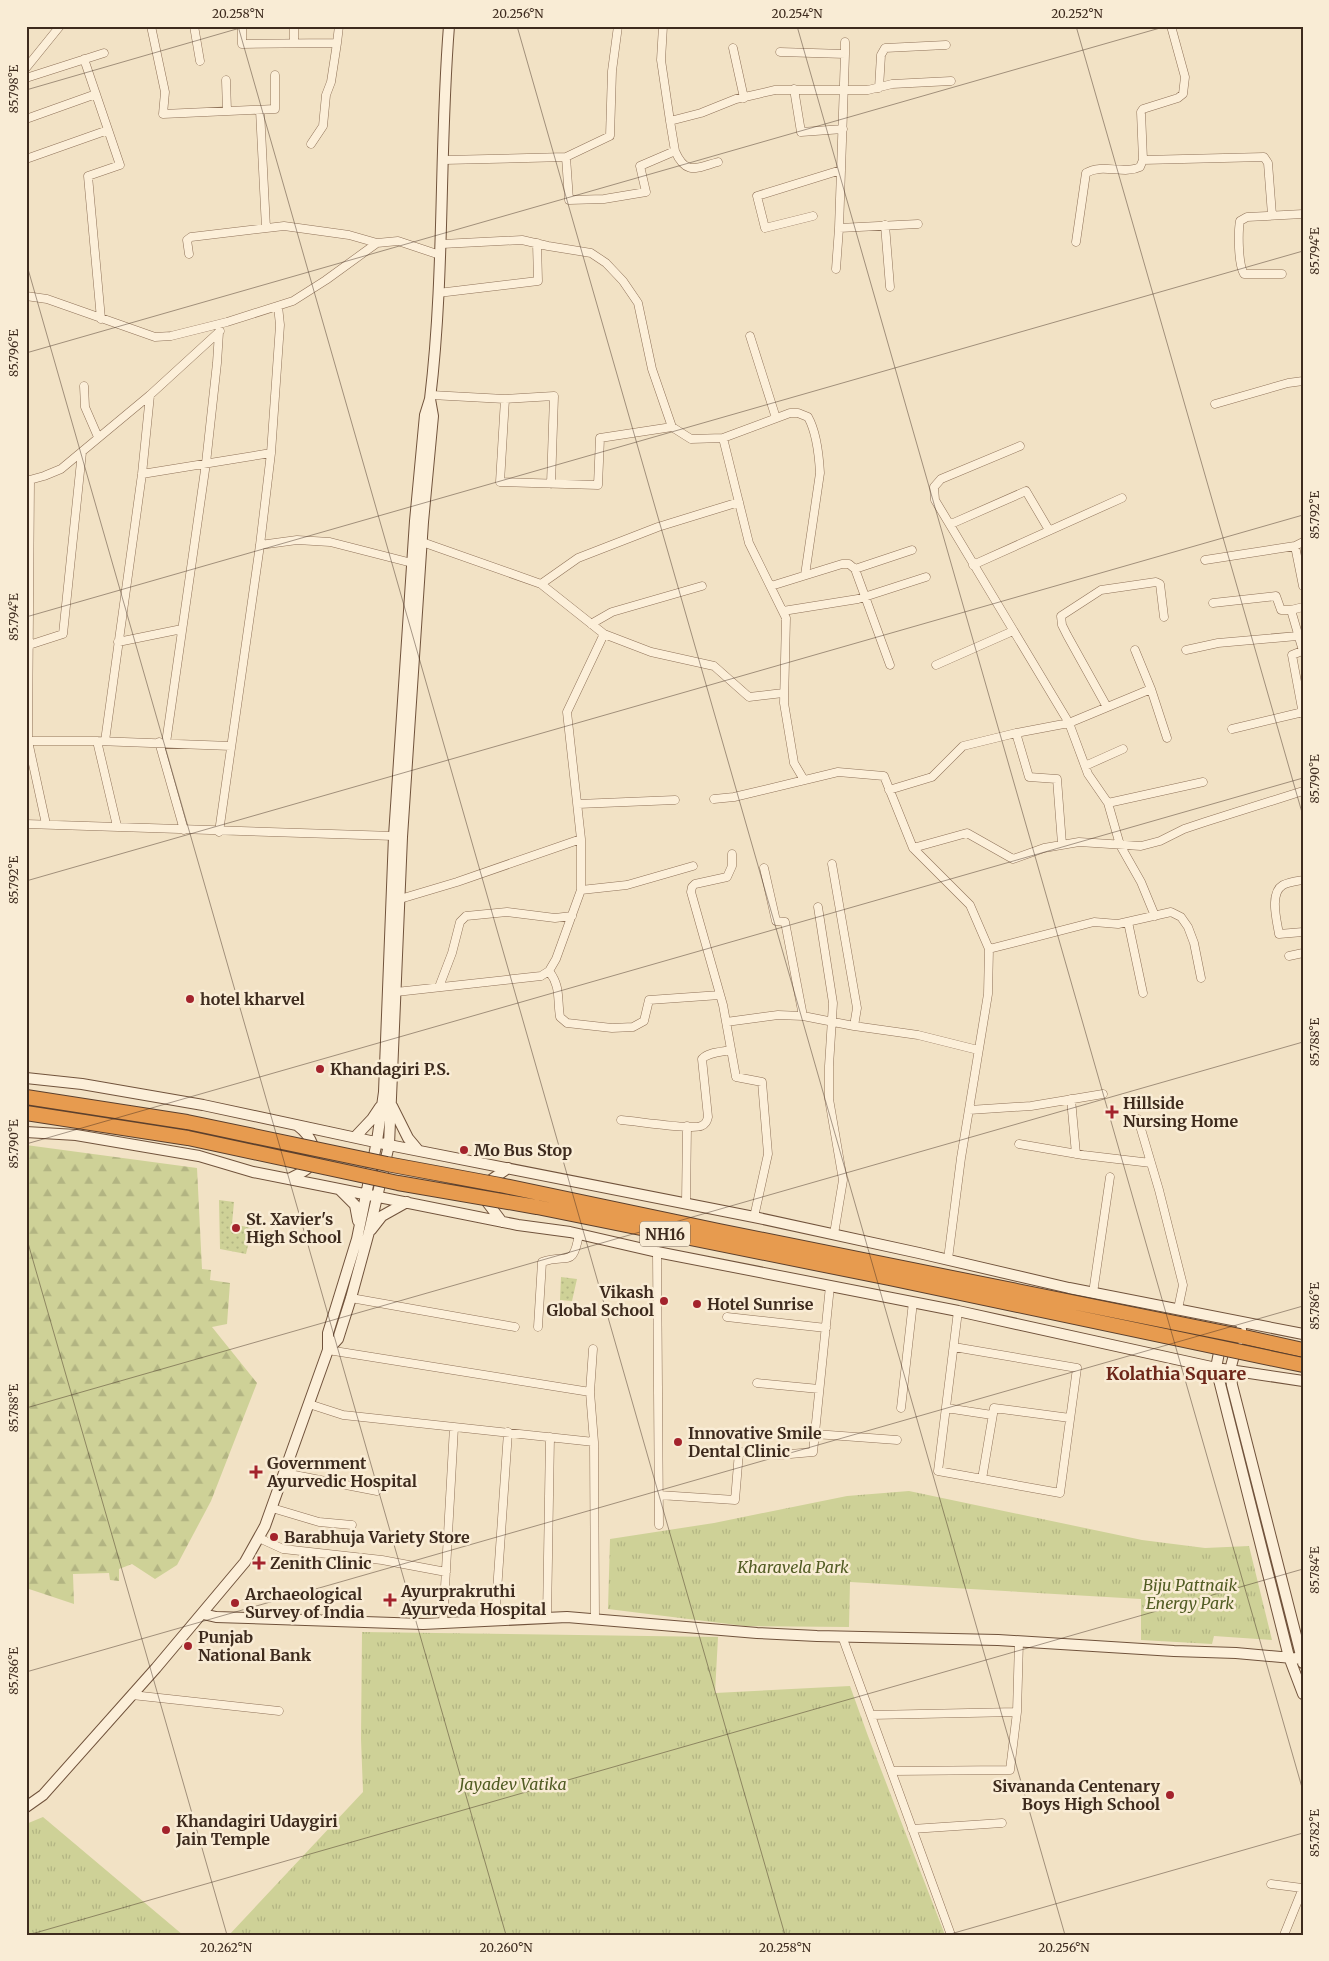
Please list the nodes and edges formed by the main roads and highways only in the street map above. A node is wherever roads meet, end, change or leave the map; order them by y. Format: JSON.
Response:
{"nodes":[{"id":1,"x":26,"y":1097,"type":"edge"},
{"id":2,"x":26,"y":1113,"type":"edge"},
{"id":3,"x":1303,"y":1350,"type":"edge"},
{"id":4,"x":1303,"y":1364,"type":"edge"}],
"edges":[{"from":1,"to":3,"type":"highway","number":"NH16","bridge":true},
{"from":2,"to":4,"type":"highway","number":"NH16","bridge":true}]}
